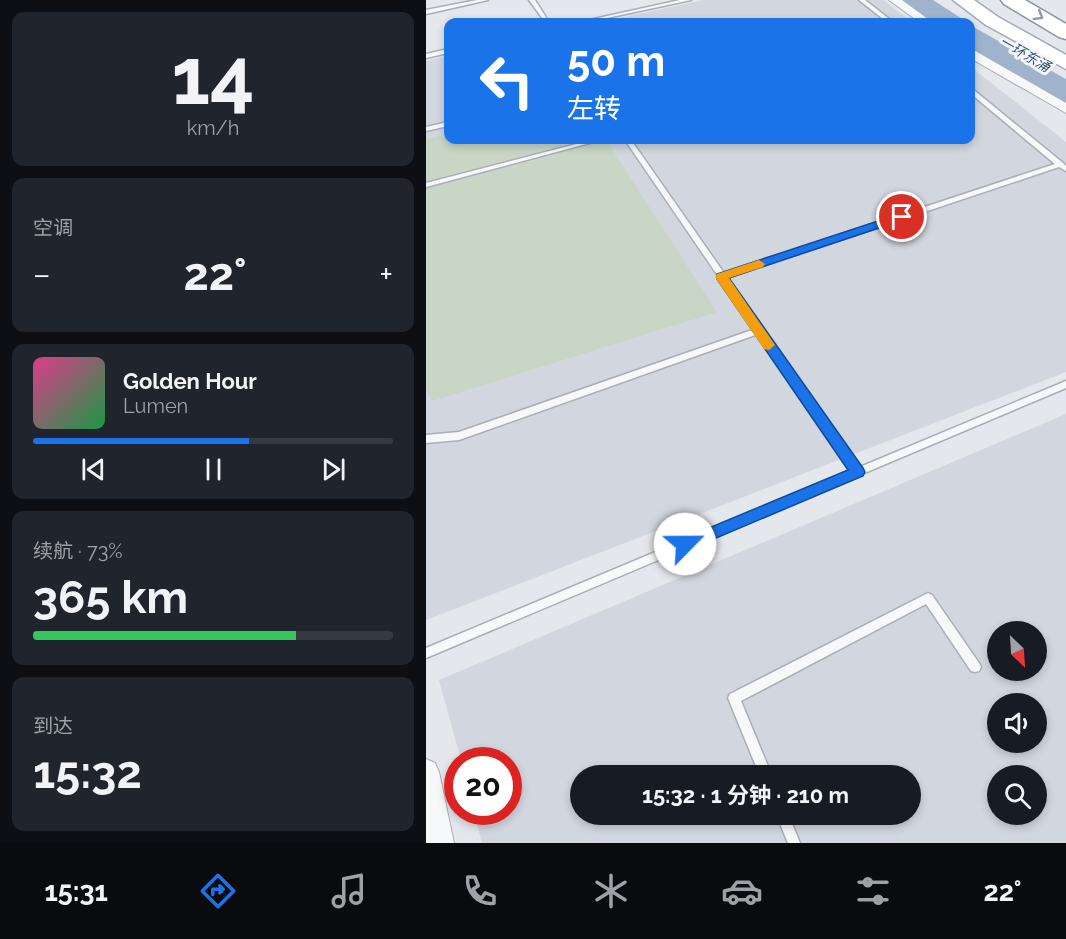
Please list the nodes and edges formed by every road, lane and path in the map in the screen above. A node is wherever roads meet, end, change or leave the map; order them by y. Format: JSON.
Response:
{"nodes":[{"id":1,"x":485,"y":0,"type":"edge"},
{"id":2,"x":532,"y":0,"type":"edge"},
{"id":3,"x":688,"y":0,"type":"edge"},
{"id":4,"x":862,"y":0,"type":"edge"},
{"id":5,"x":895,"y":0,"type":"edge"},
{"id":6,"x":962,"y":0,"type":"edge"},
{"id":7,"x":1011,"y":0,"type":"edge"},
{"id":8,"x":426,"y":12,"type":"edge"},
{"id":9,"x":544,"y":18,"type":"edge"},
{"id":10,"x":602,"y":18,"type":"edge"},
{"id":11,"x":885,"y":18,"type":"edge"},
{"id":12,"x":920,"y":18,"type":"edge"},
{"id":13,"x":1066,"y":33,"type":"edge"},
{"id":14,"x":444,"y":52,"type":"edge"},
{"id":15,"x":975,"y":54,"type":"edge"},
{"id":16,"x":426,"y":56,"type":"edge"},
{"id":17,"x":1066,"y":63,"type":"edge"},
{"id":18,"x":975,"y":93,"type":"edge"},
{"id":19,"x":1066,"y":109,"type":"edge"},
{"id":20,"x":444,"y":125,"type":"edge"},
{"id":21,"x":426,"y":129,"type":"edge"},
{"id":22,"x":583,"y":144,"type":"edge"},
{"id":23,"x":631,"y":144,"type":"edge"},
{"id":24,"x":1063,"y":166,"type":"edge"},
{"id":25,"x":426,"y":185,"type":"edge"},
{"id":26,"x":721,"y":277,"type":"junction"},
{"id":27,"x":758,"y":331,"type":"junction"},
{"id":28,"x":1066,"y":384,"type":"edge"},
{"id":29,"x":426,"y":439,"type":"edge"},
{"id":30,"x":858,"y":472,"type":"junction"},
{"id":31,"x":426,"y":653,"type":"edge"},
{"id":32,"x":975,"y":667,"type":"dead end"},
{"id":33,"x":761,"y":765,"type":"edge"},
{"id":34,"x":426,"y":772,"type":"edge"},
{"id":35,"x":787,"y":825,"type":"edge"},
{"id":36,"x":440,"y":843,"type":"edge"},
{"id":37,"x":794,"y":843,"type":"edge"}],
"edges":[{"from":1,"to":8,"type":"lane"},
{"from":2,"to":9,"type":"lane"},
{"from":3,"to":10,"type":"lane"},
{"from":4,"to":11,"type":"lane"},
{"from":5,"to":12,"type":"street"},
{"from":6,"to":17,"type":"main road"},
{"from":7,"to":13,"type":"highway","one_way":true},
{"from":14,"to":16,"type":"lane"},
{"from":15,"to":19,"type":"street"},
{"from":18,"to":24,"type":"lane"},
{"from":20,"to":21,"type":"lane"},
{"from":22,"to":25,"type":"lane"},
{"from":23,"to":26,"type":"lane"},
{"from":24,"to":26,"type":"lane"},
{"from":26,"to":27,"type":"lane"},
{"from":27,"to":29,"type":"lane"},
{"from":27,"to":30,"type":"lane"},
{"from":28,"to":30,"type":"lane"},
{"from":30,"to":31,"type":"lane"},
{"from":32,"to":33,"type":"lane"},
{"from":34,"to":36,"type":"street"},
{"from":35,"to":37,"type":"lane"}]}
